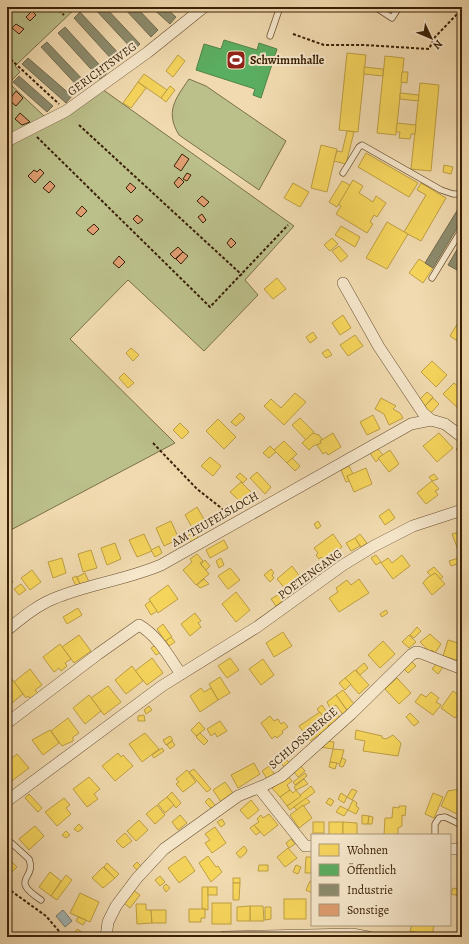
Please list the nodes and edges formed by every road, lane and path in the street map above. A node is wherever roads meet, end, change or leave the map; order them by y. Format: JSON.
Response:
{"nodes":[{"id":1,"x":55,"y":7,"type":"edge"},
{"id":2,"x":204,"y":7,"type":"edge"},
{"id":3,"x":280,"y":7,"type":"edge"},
{"id":4,"x":375,"y":7,"type":"edge"},
{"id":5,"x":399,"y":7,"type":"edge"},
{"id":6,"x":462,"y":9,"type":"edge"},
{"id":7,"x":64,"y":15,"type":"dead end"},
{"id":8,"x":293,"y":34,"type":"dead end"},
{"id":9,"x":270,"y":36,"type":"dead end"},
{"id":10,"x":7,"y":56,"type":"edge"},
{"id":11,"x":66,"y":111,"type":"junction"},
{"id":12,"x":79,"y":125,"type":"dead end"},
{"id":13,"x":29,"y":130,"type":"junction"},
{"id":14,"x":7,"y":141,"type":"edge"},
{"id":15,"x":343,"y":173,"type":"dead end"},
{"id":16,"x":462,"y":194,"type":"edge"},
{"id":17,"x":288,"y":225,"type":"dead end"},
{"id":18,"x":462,"y":229,"type":"edge"},
{"id":19,"x":242,"y":275,"type":"junction"},
{"id":20,"x":432,"y":278,"type":"dead end"},
{"id":21,"x":343,"y":283,"type":"dead end"},
{"id":22,"x":431,"y":420,"type":"junction"},
{"id":23,"x":462,"y":437,"type":"edge"},
{"id":24,"x":153,"y":444,"type":"dead end"},
{"id":25,"x":462,"y":510,"type":"edge"},
{"id":26,"x":234,"y":523,"type":"junction"},
{"id":27,"x":7,"y":630,"type":"edge"},
{"id":28,"x":462,"y":669,"type":"edge"},
{"id":29,"x":181,"y":674,"type":"junction"},
{"id":30,"x":7,"y":723,"type":"edge"},
{"id":31,"x":259,"y":788,"type":"junction"},
{"id":32,"x":7,"y":801,"type":"edge"},
{"id":33,"x":462,"y":825,"type":"edge"},
{"id":34,"x":435,"y":834,"type":"edge"},
{"id":35,"x":7,"y":839,"type":"edge"},
{"id":36,"x":311,"y":846,"type":"edge"},
{"id":37,"x":451,"y":849,"type":"edge"},
{"id":38,"x":462,"y":849,"type":"edge"},
{"id":39,"x":7,"y":888,"type":"edge"},
{"id":40,"x":41,"y":900,"type":"dead end"},
{"id":41,"x":318,"y":936,"type":"edge"},
{"id":42,"x":64,"y":937,"type":"edge"},
{"id":43,"x":106,"y":937,"type":"edge"},
{"id":44,"x":224,"y":937,"type":"edge"},
{"id":45,"x":368,"y":937,"type":"edge"}],
"edges":[{"from":1,"to":7,"type":"path"},
{"from":2,"to":11,"type":"street","name":"GERICHTSWEG"},
{"from":3,"to":9,"type":"lane"},
{"from":4,"to":5,"type":"lane"},
{"from":6,"to":8,"type":"path"},
{"from":10,"to":11,"type":"path"},
{"from":11,"to":13,"type":"street","name":"GERICHTSWEG"},
{"from":12,"to":19,"type":"path"},
{"from":13,"to":14,"type":"street","name":"GERICHTSWEG"},
{"from":13,"to":19,"type":"path"},
{"from":15,"to":16,"type":"lane"},
{"from":17,"to":19,"type":"path"},
{"from":18,"to":20,"type":"lane"},
{"from":21,"to":22,"type":"street"},
{"from":22,"to":23,"type":"street"},
{"from":22,"to":26,"type":"street","name":"AM TEUFELSLOCH"},
{"from":24,"to":26,"type":"path"},
{"from":25,"to":29,"type":"street","name":"POETENGANG"},
{"from":26,"to":27,"type":"street","name":"AM TEUFELSLOCH"},
{"from":28,"to":31,"type":"street","name":"SCHLOSSBERGE"},
{"from":29,"to":30,"type":"street"},
{"from":29,"to":32,"type":"street","name":"POETENGANG"},
{"from":31,"to":36,"type":"street"},
{"from":31,"to":43,"type":"street","name":"SCHLOSSBERGE"},
{"from":33,"to":34,"type":"lane"},
{"from":35,"to":40,"type":"lane"},
{"from":37,"to":38,"type":"street"},
{"from":39,"to":42,"type":"path"},
{"from":41,"to":44,"type":"street"},
{"from":41,"to":45,"type":"street"}]}
